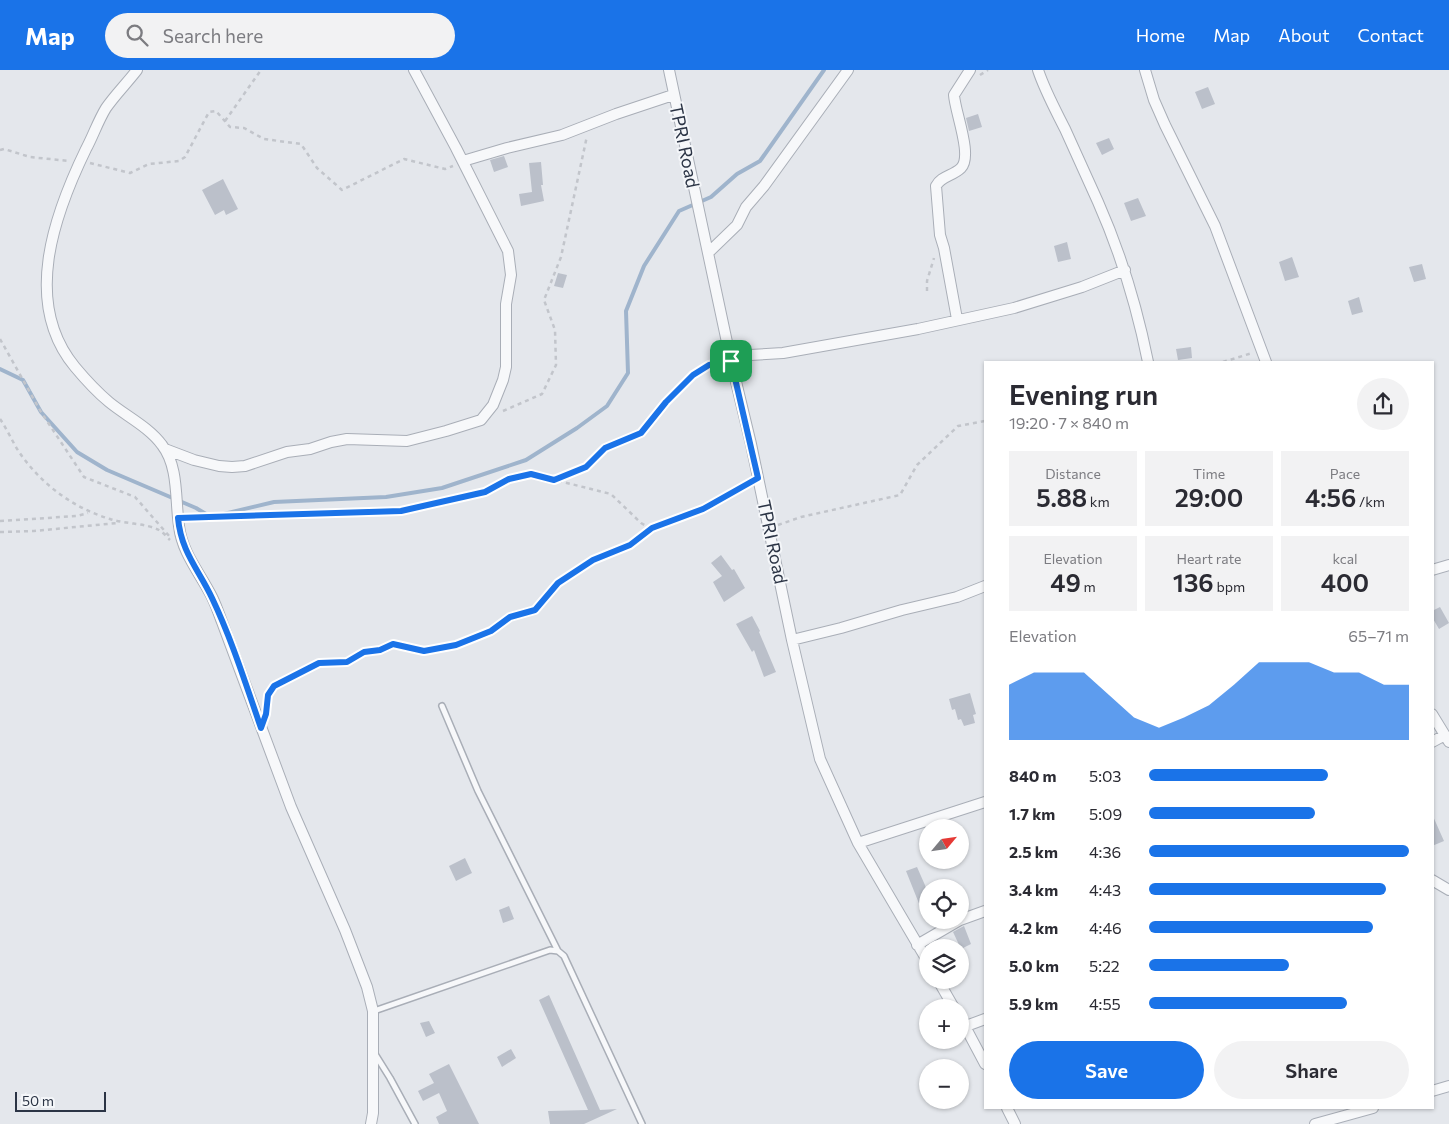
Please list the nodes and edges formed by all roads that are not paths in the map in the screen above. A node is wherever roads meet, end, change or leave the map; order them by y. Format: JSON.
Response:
{"nodes":[{"id":1,"x":137,"y":70,"type":"edge"},
{"id":2,"x":414,"y":70,"type":"edge"},
{"id":3,"x":669,"y":70,"type":"edge"},
{"id":4,"x":848,"y":70,"type":"edge"},
{"id":5,"x":970,"y":70,"type":"edge"},
{"id":6,"x":1038,"y":70,"type":"edge"},
{"id":7,"x":1145,"y":70,"type":"edge"},
{"id":8,"x":673,"y":95,"type":"junction"},
{"id":9,"x":463,"y":161,"type":"junction"},
{"id":10,"x":708,"y":253,"type":"junction"},
{"id":11,"x":1125,"y":270,"type":"junction"},
{"id":12,"x":957,"y":319,"type":"junction"},
{"id":13,"x":731,"y":361,"type":"junction"},
{"id":14,"x":1148,"y":361,"type":"edge"},
{"id":15,"x":1266,"y":361,"type":"edge"},
{"id":16,"x":165,"y":449,"type":"junction"},
{"id":17,"x":1449,"y":565,"type":"edge"},
{"id":18,"x":1434,"y":569,"type":"edge"},
{"id":19,"x":984,"y":586,"type":"edge"},
{"id":20,"x":792,"y":640,"type":"junction"},
{"id":21,"x":442,"y":706,"type":"dead end"},
{"id":22,"x":1434,"y":717,"type":"edge"},
{"id":23,"x":1447,"y":738,"type":"edge"},
{"id":24,"x":1434,"y":741,"type":"edge"},
{"id":25,"x":984,"y":802,"type":"edge"},
{"id":26,"x":858,"y":843,"type":"junction"},
{"id":27,"x":1434,"y":881,"type":"edge"},
{"id":28,"x":1449,"y":890,"type":"edge"},
{"id":29,"x":984,"y":911,"type":"edge"},
{"id":30,"x":917,"y":945,"type":"junction"},
{"id":31,"x":919,"y":948,"type":"edge"},
{"id":32,"x":558,"y":952,"type":"junction"},
{"id":33,"x":373,"y":1012,"type":"junction"},
{"id":34,"x":984,"y":1019,"type":"edge"},
{"id":35,"x":969,"y":1025,"type":"edge"},
{"id":36,"x":969,"y":1032,"type":"edge"},
{"id":37,"x":373,"y":1052,"type":"junction"},
{"id":38,"x":984,"y":1062,"type":"edge"},
{"id":39,"x":1449,"y":1086,"type":"edge"},
{"id":40,"x":1434,"y":1090,"type":"edge"},
{"id":41,"x":1008,"y":1109,"type":"edge"},
{"id":42,"x":1369,"y":1109,"type":"edge"},
{"id":43,"x":371,"y":1124,"type":"edge"},
{"id":44,"x":415,"y":1124,"type":"edge"},
{"id":45,"x":642,"y":1124,"type":"edge"},
{"id":46,"x":1015,"y":1124,"type":"edge"},
{"id":47,"x":1315,"y":1124,"type":"edge"}],
"edges":[{"from":1,"to":16,"type":"street"},
{"from":2,"to":9,"type":"street"},
{"from":3,"to":8,"type":"street","name":"TPRI Road"},
{"from":4,"to":10,"type":"street"},
{"from":5,"to":12,"type":"street"},
{"from":6,"to":11,"type":"street"},
{"from":7,"to":15,"type":"street"},
{"from":8,"to":9,"type":"street"},
{"from":8,"to":10,"type":"street","name":"TPRI Road"},
{"from":9,"to":16,"type":"street"},
{"from":10,"to":13,"type":"street","name":"TPRI Road"},
{"from":11,"to":12,"type":"street"},
{"from":11,"to":14,"type":"street"},
{"from":12,"to":13,"type":"street"},
{"from":13,"to":20,"type":"street","name":"TPRI Road"},
{"from":16,"to":33,"type":"street"},
{"from":17,"to":18,"type":"street"},
{"from":19,"to":20,"type":"street"},
{"from":20,"to":26,"type":"street","name":"TPRI Road"},
{"from":21,"to":32,"type":"lane"},
{"from":22,"to":23,"type":"street"},
{"from":23,"to":24,"type":"street"},
{"from":25,"to":26,"type":"street"},
{"from":26,"to":30,"type":"street","name":"TPRI Road"},
{"from":27,"to":28,"type":"street"},
{"from":29,"to":30,"type":"street"},
{"from":30,"to":31,"type":"street","name":"TPRI Road"},
{"from":32,"to":33,"type":"lane"},
{"from":32,"to":45,"type":"lane"},
{"from":33,"to":37,"type":"street"},
{"from":34,"to":35,"type":"street"},
{"from":36,"to":38,"type":"street"},
{"from":37,"to":43,"type":"street"},
{"from":37,"to":44,"type":"lane"},
{"from":39,"to":40,"type":"street"},
{"from":41,"to":46,"type":"street"},
{"from":42,"to":47,"type":"street"}]}
